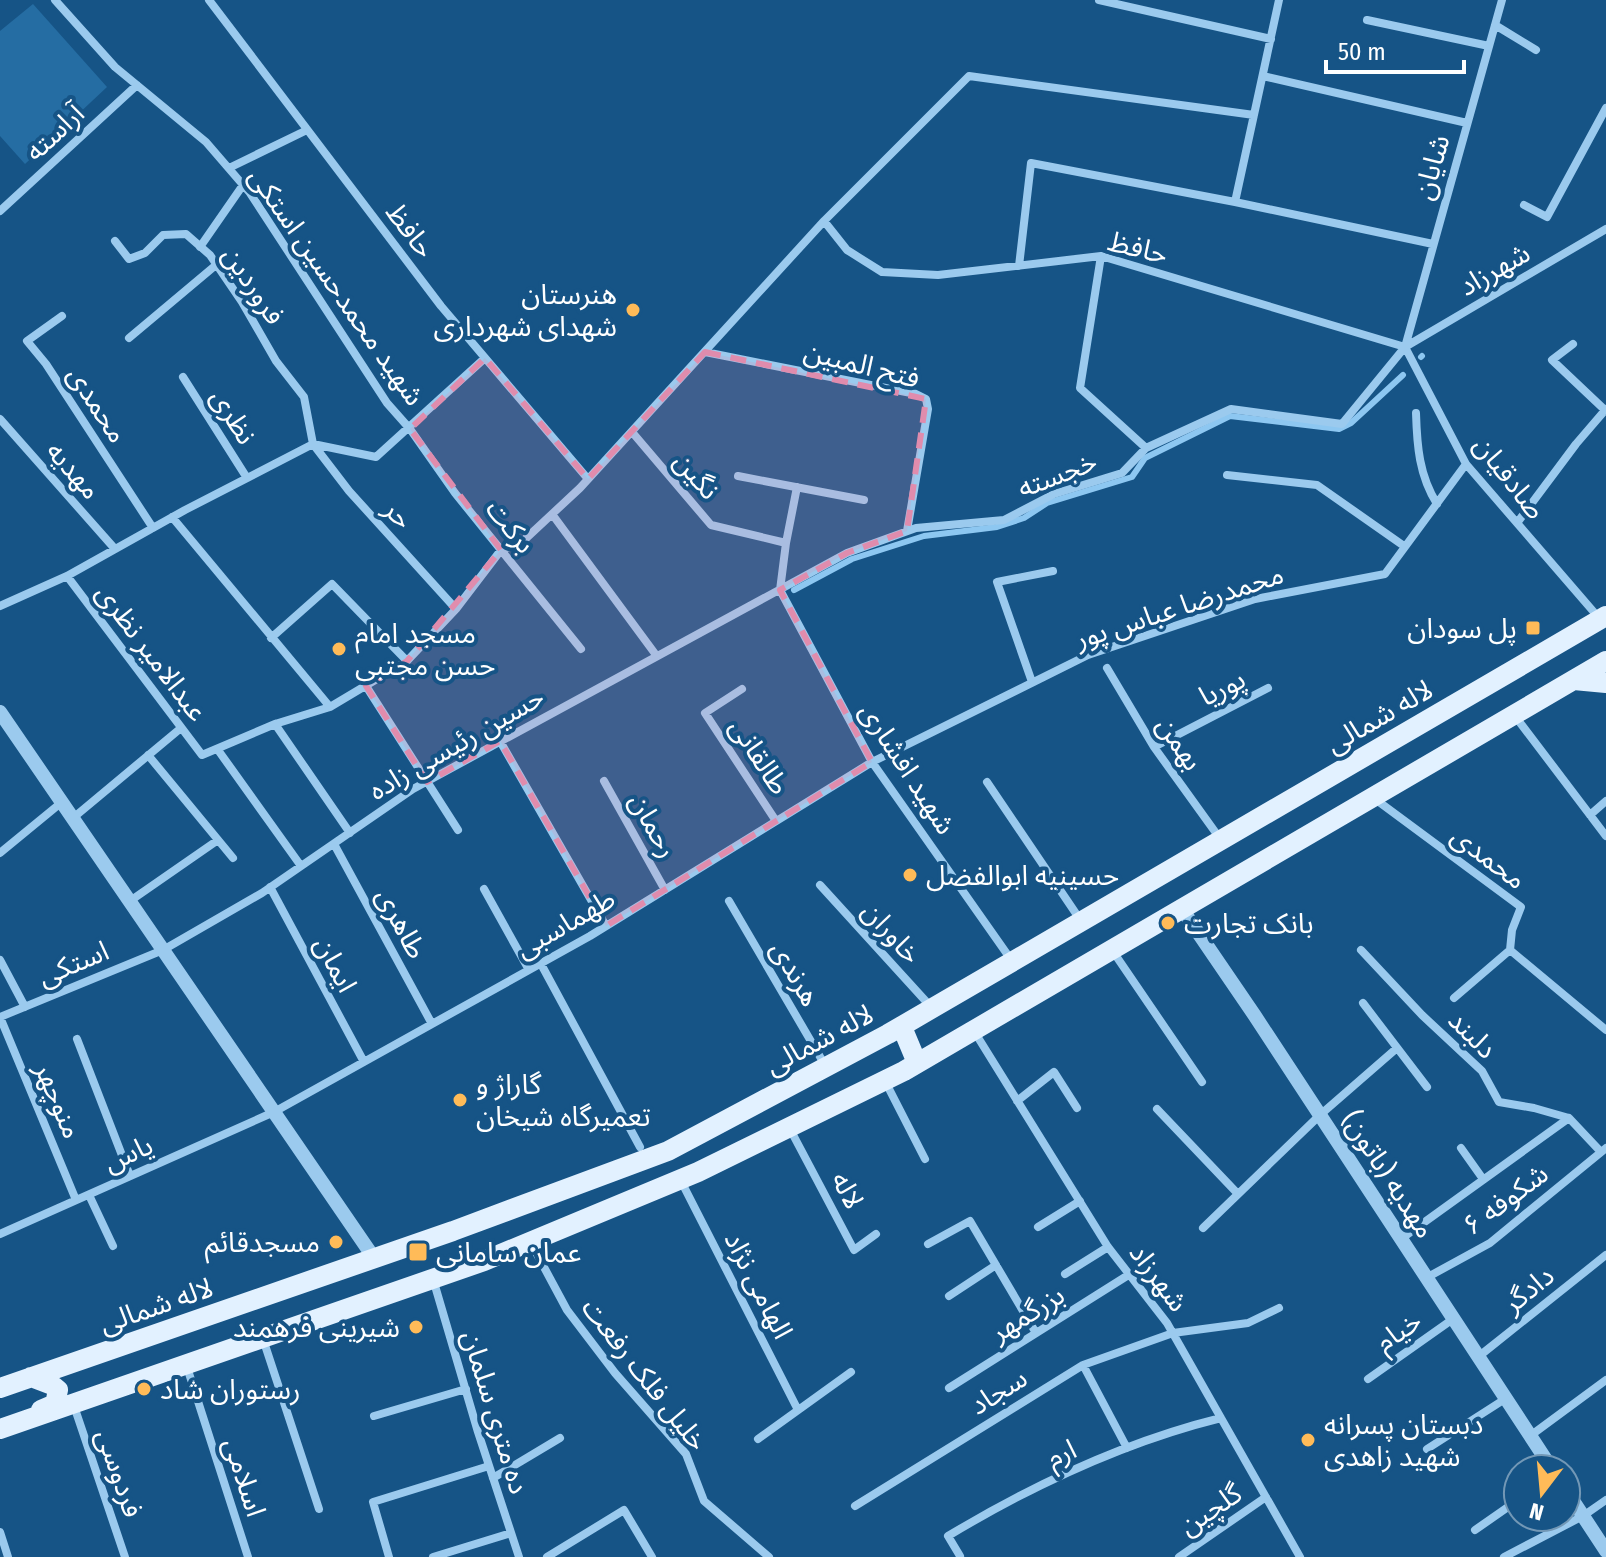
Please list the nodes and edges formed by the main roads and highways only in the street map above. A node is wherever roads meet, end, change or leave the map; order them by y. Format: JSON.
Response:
{"nodes":[{"id":1,"x":1603,"y":618,"type":"edge"},
{"id":2,"x":1606,"y":661,"type":"edge"},
{"id":3,"x":1574,"y":680,"type":"junction"},
{"id":4,"x":1606,"y":683,"type":"edge"},
{"id":5,"x":902,"y":1027,"type":"junction"},
{"id":6,"x":917,"y":1063,"type":"junction"},
{"id":7,"x":127,"y":1344,"type":"junction"},
{"id":8,"x":31,"y":1377,"type":"junction"},
{"id":9,"x":0,"y":1388,"type":"edge"},
{"id":10,"x":117,"y":1388,"type":"junction"},
{"id":11,"x":24,"y":1420,"type":"junction"},
{"id":12,"x":0,"y":1429,"type":"edge"}],
"edges":[{"from":1,"to":5,"type":"main road","name":"لاله شمالی"},
{"from":2,"to":3,"type":"main road"},
{"from":3,"to":4,"type":"main road"},
{"from":3,"to":6,"type":"main road"},
{"from":5,"to":6,"type":"main road"},
{"from":5,"to":7,"type":"main road","name":"لاله شمالی"},
{"from":6,"to":10,"type":"main road"},
{"from":7,"to":8,"type":"main road","name":"لاله شمالی"},
{"from":7,"to":10,"type":"main road"},
{"from":8,"to":9,"type":"main road","name":"لاله شمالی"},
{"from":8,"to":11,"type":"main road"},
{"from":10,"to":11,"type":"main road"},
{"from":11,"to":12,"type":"main road"}]}
